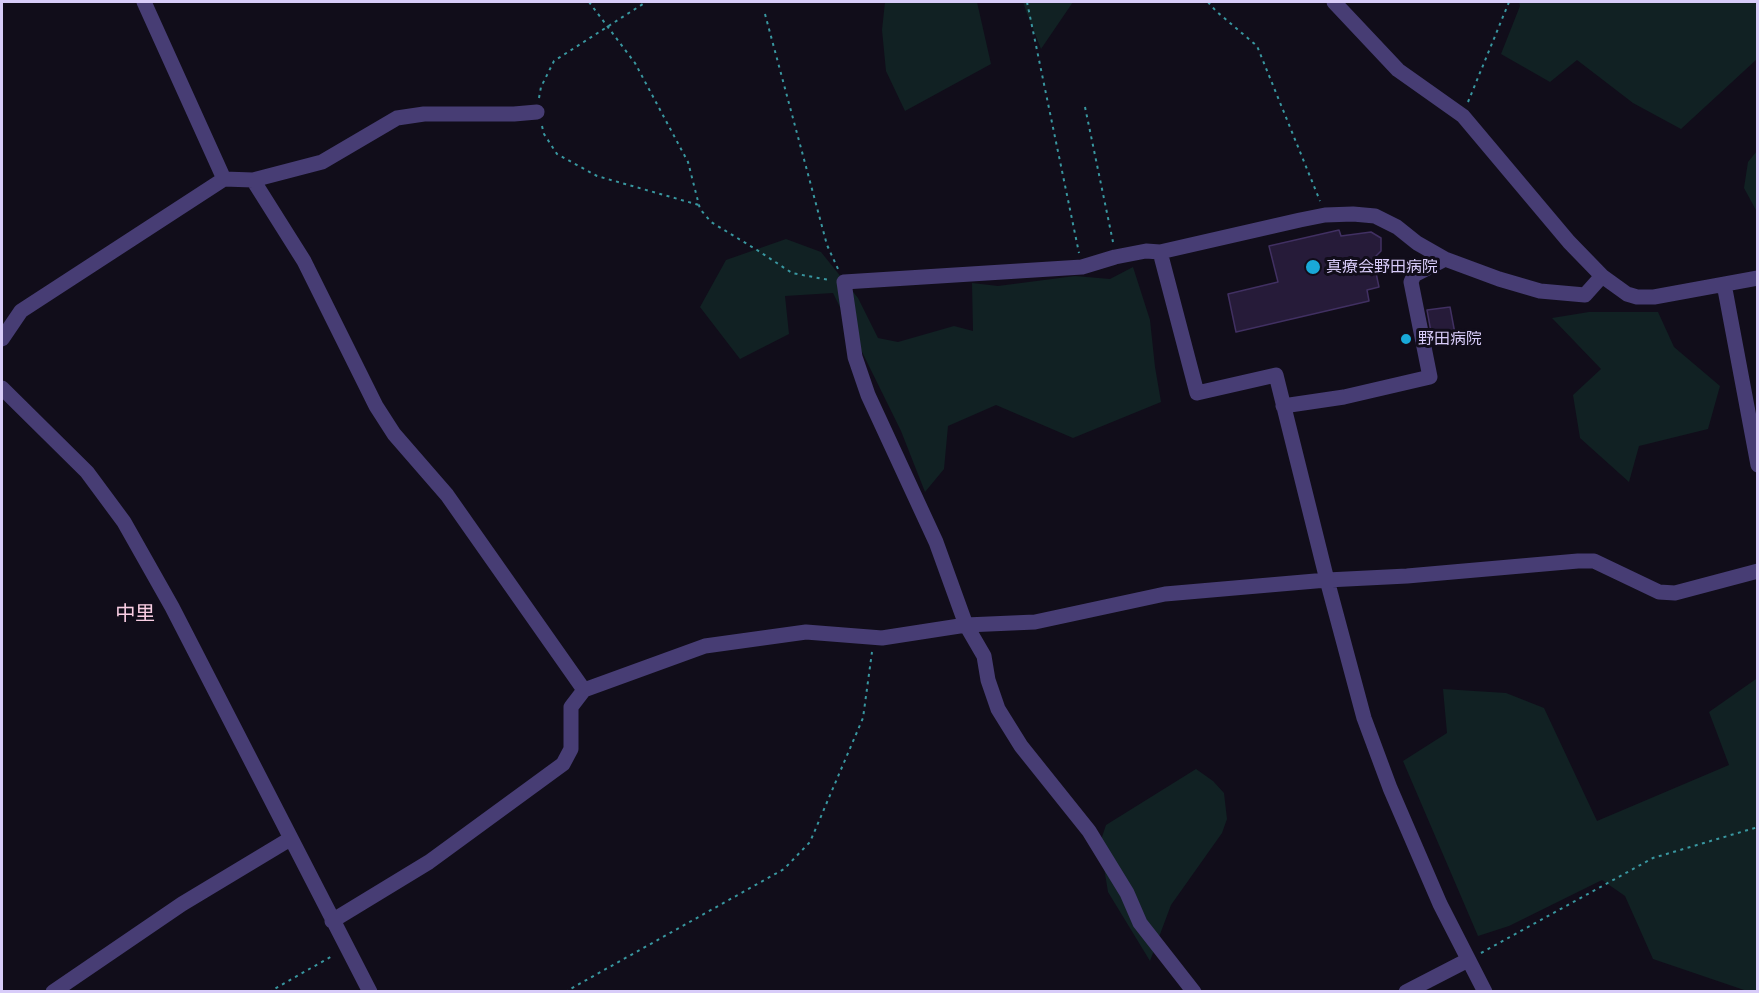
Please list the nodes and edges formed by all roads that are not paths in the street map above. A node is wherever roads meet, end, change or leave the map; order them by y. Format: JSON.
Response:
{"nodes":[{"id":1,"x":144,"y":2,"type":"edge"},
{"id":2,"x":1334,"y":2,"type":"edge"},
{"id":3,"x":537,"y":112,"type":"road end"},
{"id":4,"x":224,"y":179,"type":"junction"},
{"id":5,"x":253,"y":180,"type":"junction"},
{"id":6,"x":1160,"y":252,"type":"junction"},
{"id":7,"x":1445,"y":259,"type":"junction"},
{"id":8,"x":1602,"y":276,"type":"junction"},
{"id":9,"x":1758,"y":278,"type":"edge"},
{"id":10,"x":1724,"y":284,"type":"junction"},
{"id":11,"x":2,"y":339,"type":"edge"},
{"id":12,"x":4,"y":395,"type":"edge"},
{"id":13,"x":1283,"y":406,"type":"junction"},
{"id":14,"x":1758,"y":465,"type":"edge"},
{"id":15,"x":1758,"y":571,"type":"edge"},
{"id":16,"x":1327,"y":580,"type":"junction"},
{"id":17,"x":966,"y":625,"type":"junction"},
{"id":18,"x":584,"y":690,"type":"junction"},
{"id":19,"x":291,"y":839,"type":"junction"},
{"id":20,"x":332,"y":921,"type":"junction"},
{"id":21,"x":1468,"y":960,"type":"junction"},
{"id":22,"x":53,"y":992,"type":"edge"},
{"id":23,"x":370,"y":992,"type":"edge"},
{"id":24,"x":1194,"y":992,"type":"edge"},
{"id":25,"x":1406,"y":992,"type":"edge"},
{"id":26,"x":1485,"y":992,"type":"edge"}],
"edges":[{"from":1,"to":4,"type":"street"},
{"from":2,"to":8,"type":"street"},
{"from":3,"to":5,"type":"street"},
{"from":4,"to":5,"type":"street"},
{"from":4,"to":11,"type":"street"},
{"from":5,"to":18,"type":"street"},
{"from":6,"to":7,"type":"street"},
{"from":6,"to":13,"type":"street"},
{"from":6,"to":17,"type":"street"},
{"from":7,"to":8,"type":"street"},
{"from":7,"to":13,"type":"street"},
{"from":8,"to":10,"type":"street"},
{"from":9,"to":10,"type":"street"},
{"from":10,"to":14,"type":"street"},
{"from":12,"to":19,"type":"street"},
{"from":13,"to":16,"type":"street"},
{"from":15,"to":16,"type":"street"},
{"from":16,"to":17,"type":"street"},
{"from":16,"to":21,"type":"street"},
{"from":17,"to":18,"type":"street"},
{"from":17,"to":24,"type":"street"},
{"from":18,"to":20,"type":"street"},
{"from":19,"to":20,"type":"street"},
{"from":19,"to":22,"type":"street"},
{"from":20,"to":23,"type":"street"},
{"from":21,"to":25,"type":"street"},
{"from":21,"to":26,"type":"street"}]}
